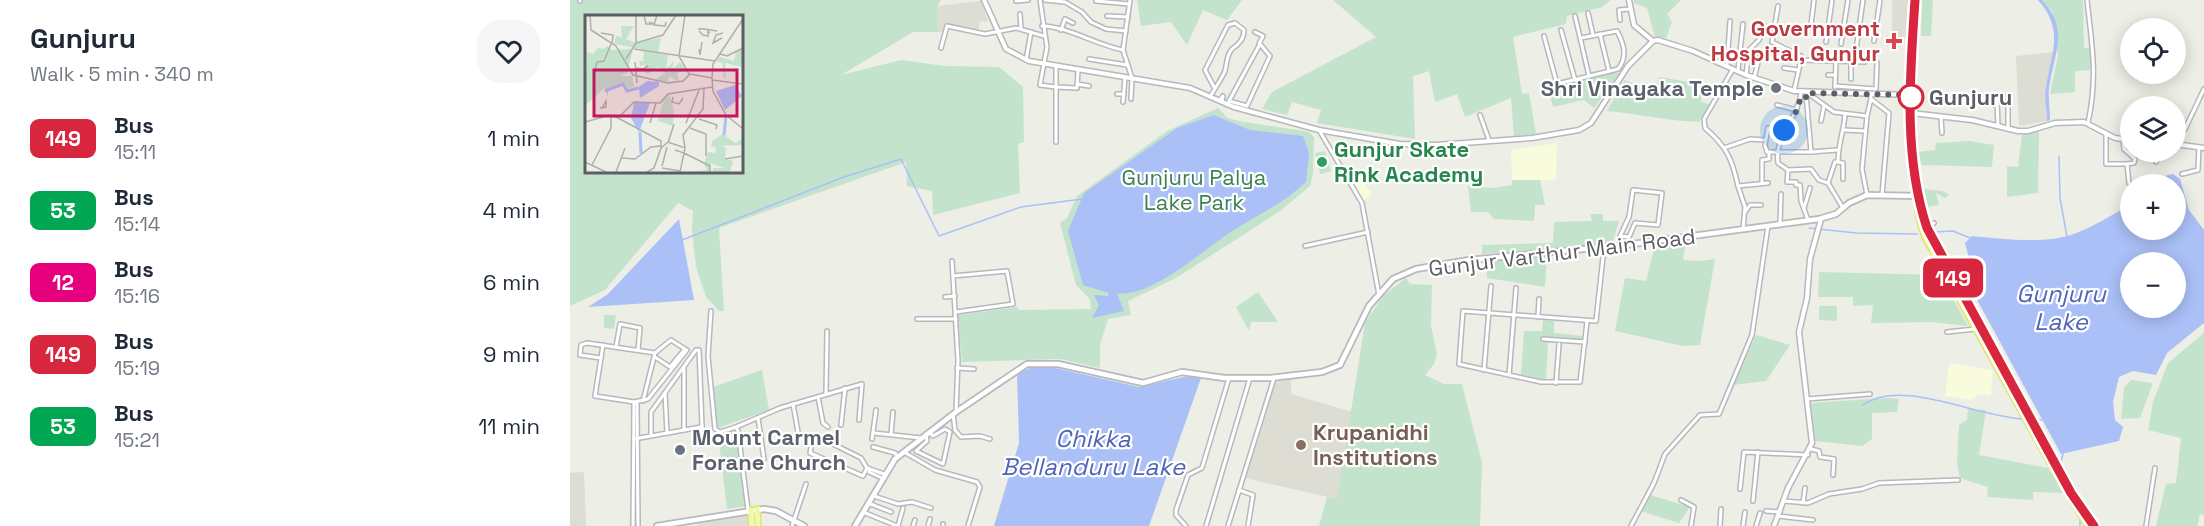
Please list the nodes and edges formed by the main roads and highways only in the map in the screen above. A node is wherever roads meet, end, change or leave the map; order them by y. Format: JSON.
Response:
{"nodes":[{"id":1,"x":1915,"y":0,"type":"edge"},
{"id":2,"x":1917,"y":196,"type":"junction"},
{"id":3,"x":752,"y":510,"type":"junction"},
{"id":4,"x":793,"y":523,"type":"edge"},
{"id":5,"x":657,"y":526,"type":"edge"},
{"id":6,"x":752,"y":526,"type":"edge"},
{"id":7,"x":758,"y":526,"type":"edge"},
{"id":8,"x":804,"y":526,"type":"edge"},
{"id":9,"x":855,"y":526,"type":"edge"},
{"id":10,"x":2088,"y":526,"type":"edge"},
{"id":11,"x":2094,"y":526,"type":"edge"}],
"edges":[{"from":1,"to":2,"type":"main road"},
{"from":2,"to":9,"type":"main road","name":"Gunjur Varthur Main Road"},
{"from":2,"to":10,"type":"main road"},
{"from":2,"to":11,"type":"main road"},
{"from":3,"to":4,"type":"main road"},
{"from":3,"to":5,"type":"main road"},
{"from":3,"to":6,"type":"main road"},
{"from":3,"to":7,"type":"main road"},
{"from":4,"to":8,"type":"main road"}]}
